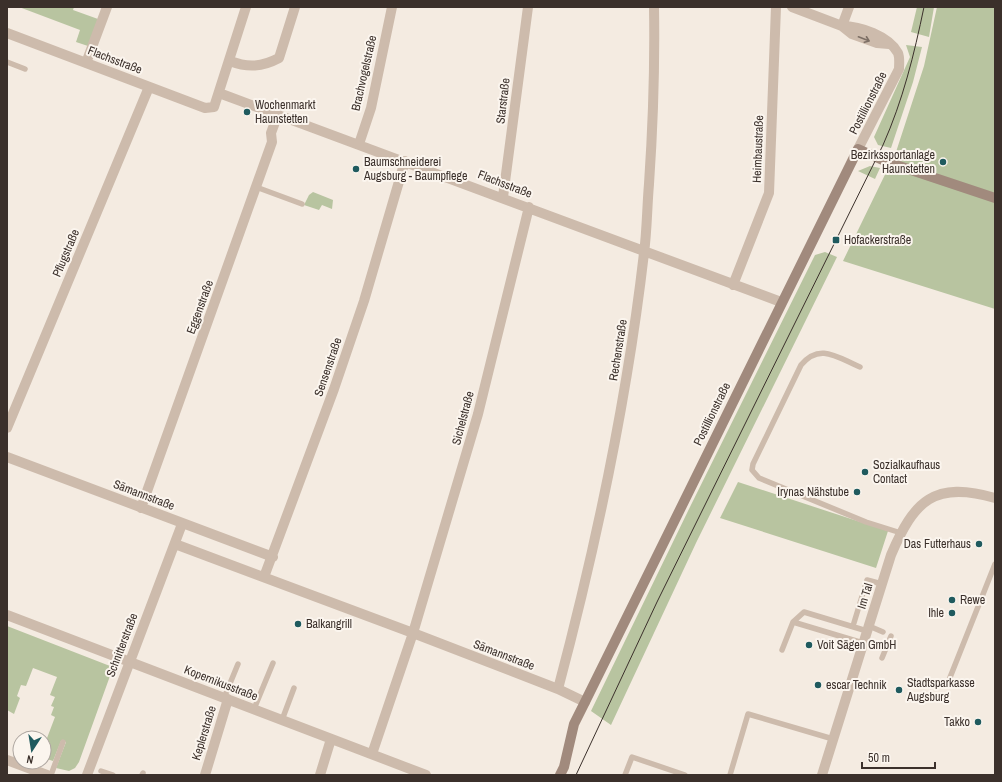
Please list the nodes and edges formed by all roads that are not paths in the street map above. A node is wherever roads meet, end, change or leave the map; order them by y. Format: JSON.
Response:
{"nodes":[{"id":1,"x":107,"y":7,"type":"edge"},
{"id":2,"x":246,"y":7,"type":"edge"},
{"id":3,"x":295,"y":7,"type":"edge"},
{"id":4,"x":392,"y":7,"type":"edge"},
{"id":5,"x":528,"y":7,"type":"edge"},
{"id":6,"x":654,"y":7,"type":"edge"},
{"id":7,"x":776,"y":7,"type":"edge"},
{"id":8,"x":792,"y":7,"type":"edge"},
{"id":9,"x":849,"y":7,"type":"edge"},
{"id":10,"x":842,"y":26,"type":"junction"},
{"id":11,"x":7,"y":33,"type":"edge"},
{"id":12,"x":230,"y":61,"type":"junction"},
{"id":13,"x":7,"y":62,"type":"edge"},
{"id":14,"x":86,"y":63,"type":"junction"},
{"id":15,"x":24,"y":69,"type":"dead end"},
{"id":16,"x":149,"y":87,"type":"junction"},
{"id":17,"x":219,"y":93,"type":"junction"},
{"id":18,"x":278,"y":114,"type":"junction"},
{"id":19,"x":359,"y":144,"type":"junction"},
{"id":20,"x":858,"y":149,"type":"junction"},
{"id":21,"x":405,"y":161,"type":"junction"},
{"id":22,"x":256,"y":187,"type":"junction"},
{"id":23,"x":503,"y":197,"type":"junction"},
{"id":24,"x":995,"y":198,"type":"edge"},
{"id":25,"x":302,"y":204,"type":"dead end"},
{"id":26,"x":529,"y":207,"type":"junction"},
{"id":27,"x":644,"y":252,"type":"junction"},
{"id":28,"x":733,"y":285,"type":"junction"},
{"id":29,"x":781,"y":302,"type":"junction"},
{"id":30,"x":860,"y":367,"type":"dead end"},
{"id":31,"x":7,"y":428,"type":"edge"},
{"id":32,"x":7,"y":457,"type":"edge"},
{"id":33,"x":995,"y":498,"type":"edge"},
{"id":34,"x":141,"y":508,"type":"junction"},
{"id":35,"x":182,"y":524,"type":"junction"},
{"id":36,"x":901,"y":533,"type":"junction"},
{"id":37,"x":175,"y":544,"type":"junction"},
{"id":38,"x":272,"y":557,"type":"junction"},
{"id":39,"x":995,"y":564,"type":"edge"},
{"id":40,"x":264,"y":577,"type":"junction"},
{"id":41,"x":882,"y":584,"type":"junction"},
{"id":42,"x":7,"y":615,"type":"edge"},
{"id":43,"x":793,"y":622,"type":"junction"},
{"id":44,"x":853,"y":626,"type":"junction"},
{"id":45,"x":868,"y":629,"type":"junction"},
{"id":46,"x":883,"y":632,"type":"dead end"},
{"id":47,"x":413,"y":633,"type":"junction"},
{"id":48,"x":891,"y":636,"type":"dead end"},
{"id":49,"x":863,"y":643,"type":"junction"},
{"id":50,"x":782,"y":650,"type":"dead end"},
{"id":51,"x":882,"y":658,"type":"dead end"},
{"id":52,"x":130,"y":662,"type":"junction"},
{"id":53,"x":273,"y":663,"type":"dead end"},
{"id":54,"x":238,"y":664,"type":"dead end"},
{"id":55,"x":947,"y":685,"type":"dead end"},
{"id":56,"x":294,"y":688,"type":"dead end"},
{"id":57,"x":558,"y":690,"type":"junction"},
{"id":58,"x":226,"y":699,"type":"junction"},
{"id":59,"x":585,"y":702,"type":"junction"},
{"id":60,"x":254,"y":709,"type":"junction"},
{"id":61,"x":282,"y":720,"type":"junction"},
{"id":62,"x":331,"y":739,"type":"junction"},
{"id":63,"x":833,"y":739,"type":"junction"},
{"id":64,"x":64,"y":742,"type":"dead end"},
{"id":65,"x":372,"y":754,"type":"junction"},
{"id":66,"x":7,"y":760,"type":"edge"},
{"id":67,"x":101,"y":771,"type":"dead end"},
{"id":68,"x":48,"y":775,"type":"edge"},
{"id":69,"x":51,"y":775,"type":"edge"},
{"id":70,"x":87,"y":775,"type":"edge"},
{"id":71,"x":113,"y":775,"type":"edge"},
{"id":72,"x":205,"y":775,"type":"edge"},
{"id":73,"x":320,"y":775,"type":"edge"},
{"id":74,"x":426,"y":775,"type":"edge"},
{"id":75,"x":560,"y":775,"type":"edge"},
{"id":76,"x":625,"y":775,"type":"edge"},
{"id":77,"x":685,"y":775,"type":"edge"},
{"id":78,"x":730,"y":775,"type":"edge"},
{"id":79,"x":822,"y":775,"type":"edge"}],
"edges":[{"from":1,"to":14,"type":"street"},
{"from":2,"to":12,"type":"street"},
{"from":3,"to":12,"type":"street"},
{"from":4,"to":19,"type":"street","name":"Brachvogelstraße"},
{"from":5,"to":23,"type":"street","name":"Starstraße"},
{"from":6,"to":27,"type":"street","name":"Rechenstraße"},
{"from":7,"to":28,"type":"street","name":"Heimbaustraße"},
{"from":8,"to":10,"type":"street"},
{"from":9,"to":10,"type":"street"},
{"from":10,"to":20,"type":"street","name":"Postillionstraße"},
{"from":11,"to":14,"type":"street","name":"Flachsstraße"},
{"from":12,"to":17,"type":"street"},
{"from":13,"to":15,"type":"lane"},
{"from":14,"to":16,"type":"street","name":"Flachsstraße"},
{"from":16,"to":17,"type":"street","name":"Flachsstraße"},
{"from":16,"to":31,"type":"street","name":"Pflugstraße"},
{"from":17,"to":18,"type":"street","name":"Flachsstraße"},
{"from":18,"to":19,"type":"street","name":"Flachsstraße"},
{"from":18,"to":22,"type":"street","name":"Eggenstraße"},
{"from":19,"to":21,"type":"street","name":"Flachsstraße"},
{"from":20,"to":24,"type":"street"},
{"from":20,"to":29,"type":"street","name":"Postillionstraße"},
{"from":21,"to":23,"type":"street","name":"Flachsstraße"},
{"from":21,"to":38,"type":"street","name":"Sensenstraße"},
{"from":22,"to":25,"type":"lane"},
{"from":22,"to":34,"type":"street","name":"Eggenstraße"},
{"from":23,"to":26,"type":"street","name":"Flachsstraße"},
{"from":26,"to":27,"type":"street","name":"Flachsstraße"},
{"from":26,"to":47,"type":"street","name":"Sichelstraße"},
{"from":27,"to":28,"type":"street","name":"Flachsstraße"},
{"from":27,"to":57,"type":"street","name":"Rechenstraße"},
{"from":28,"to":29,"type":"street","name":"Flachsstraße"},
{"from":29,"to":59,"type":"street","name":"Postillionstraße"},
{"from":30,"to":36,"type":"lane"},
{"from":32,"to":34,"type":"street","name":"Sämannstraße"},
{"from":33,"to":36,"type":"street","name":"Im Tal"},
{"from":34,"to":35,"type":"street","name":"Sämannstraße"},
{"from":35,"to":37,"type":"street","name":"Schnitterstraße"},
{"from":35,"to":38,"type":"street","name":"Sämannstraße"},
{"from":36,"to":41,"type":"street","name":"Im Tal"},
{"from":37,"to":40,"type":"street","name":"Sämannstraße"},
{"from":37,"to":52,"type":"street","name":"Schnitterstraße"},
{"from":38,"to":40,"type":"street","name":"Sensenstraße"},
{"from":39,"to":55,"type":"lane"},
{"from":40,"to":47,"type":"street","name":"Sämannstraße"},
{"from":41,"to":44,"type":"lane"},
{"from":41,"to":45,"type":"street","name":"Im Tal"},
{"from":42,"to":52,"type":"street","name":"Kopernikusstraße"},
{"from":43,"to":44,"type":"lane"},
{"from":43,"to":49,"type":"lane"},
{"from":43,"to":50,"type":"lane"},
{"from":44,"to":45,"type":"lane"},
{"from":45,"to":46,"type":"lane"},
{"from":45,"to":49,"type":"street","name":"Im Tal"},
{"from":47,"to":57,"type":"street","name":"Sämannstraße"},
{"from":47,"to":65,"type":"street"},
{"from":48,"to":51,"type":"lane"},
{"from":49,"to":63,"type":"street","name":"Im Tal"},
{"from":52,"to":58,"type":"street","name":"Kopernikusstraße"},
{"from":52,"to":70,"type":"street","name":"Schnitterstraße"},
{"from":53,"to":60,"type":"lane"},
{"from":54,"to":58,"type":"lane"},
{"from":56,"to":61,"type":"lane"},
{"from":57,"to":59,"type":"street","name":"Sämannstraße"},
{"from":58,"to":60,"type":"street","name":"Kopernikusstraße"},
{"from":58,"to":72,"type":"street","name":"Keplerstraße"},
{"from":59,"to":75,"type":"street","name":"Postillionstraße"},
{"from":60,"to":61,"type":"street","name":"Kopernikusstraße"},
{"from":61,"to":62,"type":"street","name":"Kopernikusstraße"},
{"from":62,"to":65,"type":"street","name":"Kopernikusstraße"},
{"from":62,"to":73,"type":"street"},
{"from":63,"to":78,"type":"lane"},
{"from":63,"to":79,"type":"street","name":"Im Tal"},
{"from":64,"to":69,"type":"lane"},
{"from":65,"to":74,"type":"street","name":"Kopernikusstraße"},
{"from":66,"to":68,"type":"street"},
{"from":67,"to":71,"type":"lane"},
{"from":76,"to":77,"type":"lane"}]}
